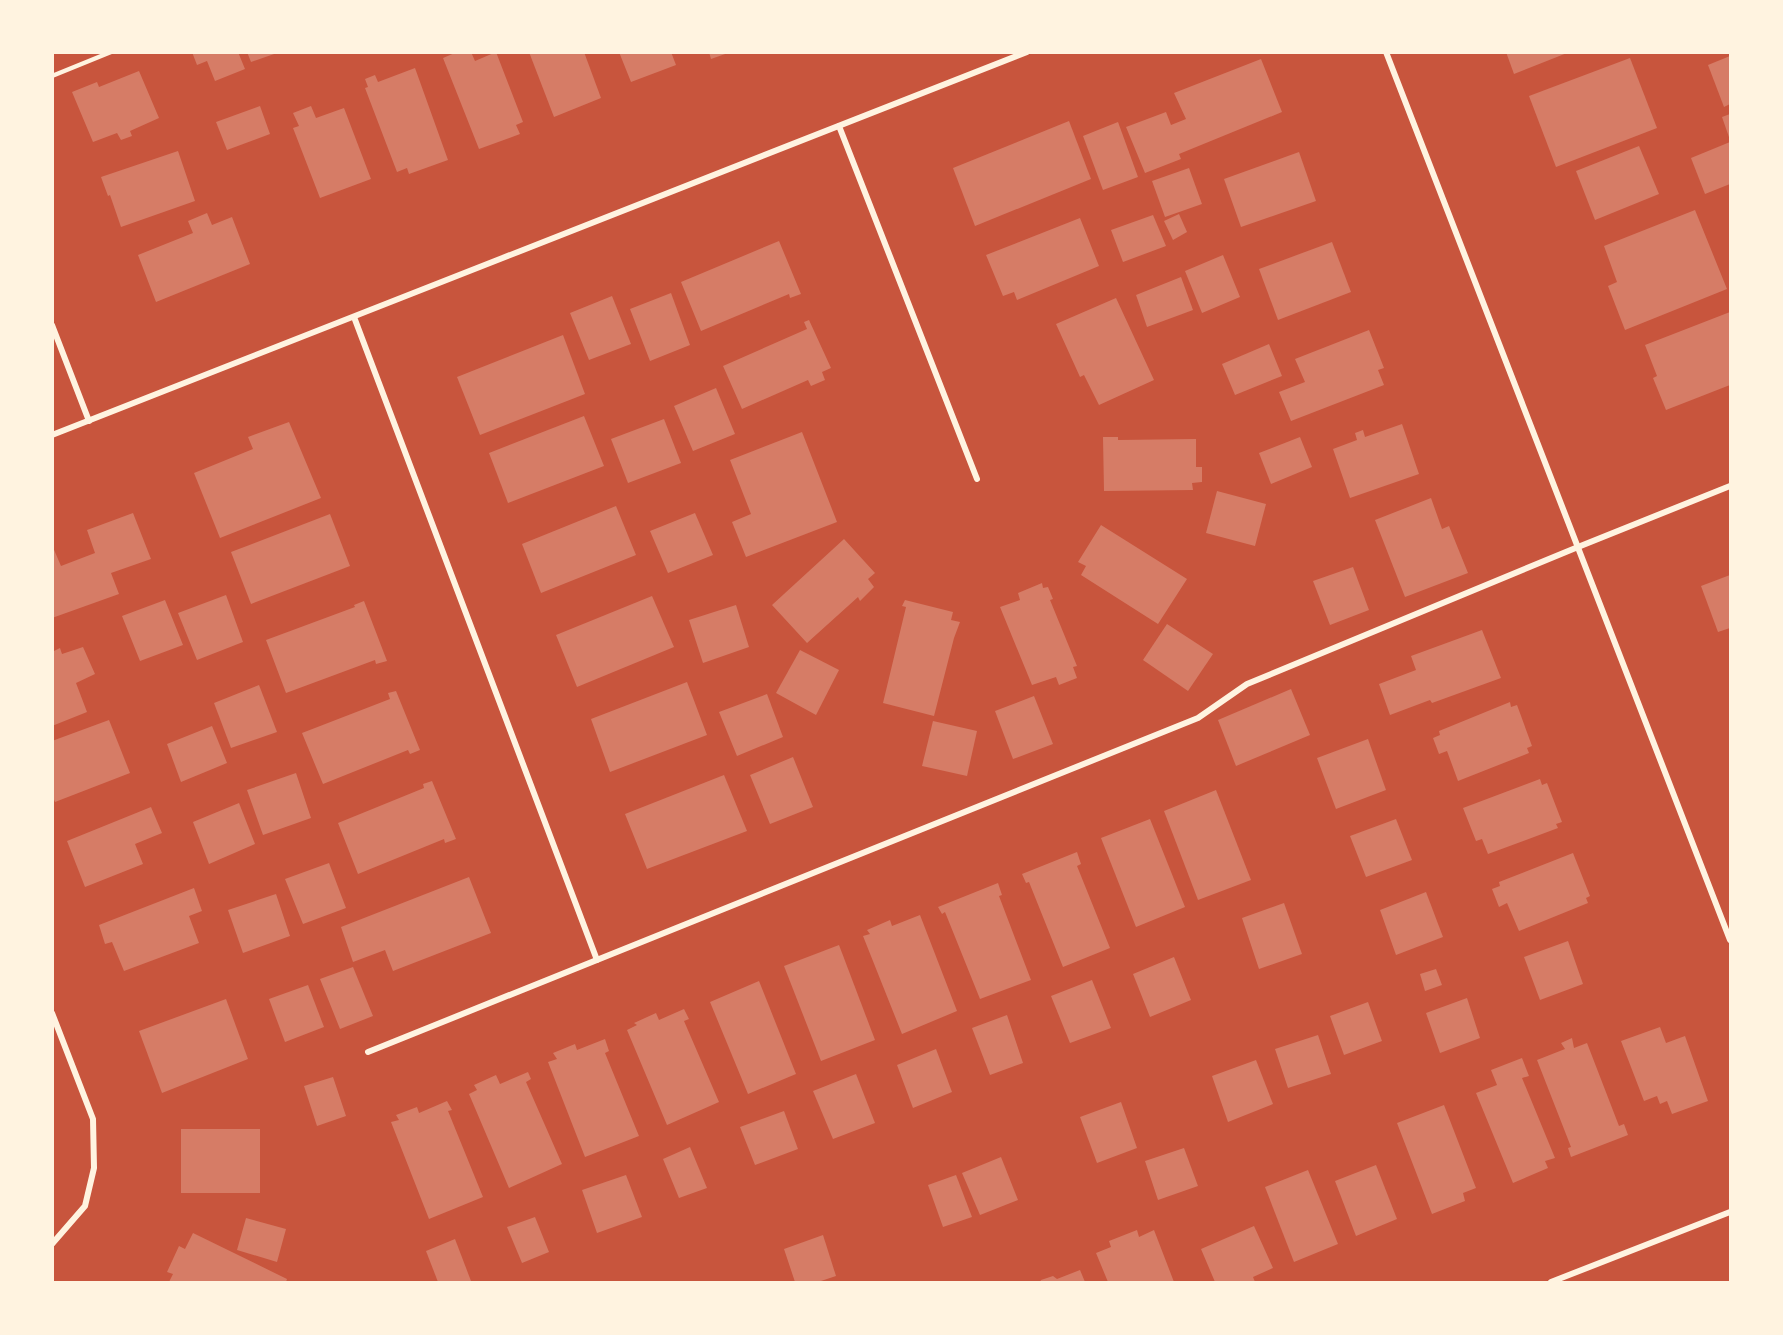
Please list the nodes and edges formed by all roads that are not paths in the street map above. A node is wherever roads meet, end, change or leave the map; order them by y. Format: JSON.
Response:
{"nodes":[{"id":1,"x":111,"y":52,"type":"edge"},
{"id":2,"x":1027,"y":52,"type":"edge"},
{"id":3,"x":1386,"y":52,"type":"edge"},
{"id":4,"x":52,"y":76,"type":"edge"},
{"id":5,"x":839,"y":126,"type":"junction"},
{"id":6,"x":354,"y":317,"type":"junction"},
{"id":7,"x":52,"y":325,"type":"edge"},
{"id":8,"x":89,"y":421,"type":"junction"},
{"id":9,"x":52,"y":435,"type":"edge"},
{"id":10,"x":977,"y":479,"type":"dead end"},
{"id":11,"x":1731,"y":486,"type":"edge"},
{"id":12,"x":1578,"y":547,"type":"junction"},
{"id":13,"x":1731,"y":940,"type":"edge"},
{"id":14,"x":597,"y":960,"type":"junction"},
{"id":15,"x":52,"y":1013,"type":"edge"},
{"id":16,"x":368,"y":1052,"type":"dead end"},
{"id":17,"x":1731,"y":1212,"type":"edge"},
{"id":18,"x":52,"y":1244,"type":"edge"},
{"id":19,"x":1551,"y":1282,"type":"edge"}],
"edges":[{"from":1,"to":4,"type":"lane"},
{"from":2,"to":5,"type":"street"},
{"from":3,"to":12,"type":"street"},
{"from":5,"to":6,"type":"street"},
{"from":5,"to":10,"type":"street"},
{"from":6,"to":8,"type":"street"},
{"from":6,"to":14,"type":"street"},
{"from":7,"to":8,"type":"street"},
{"from":8,"to":9,"type":"street"},
{"from":11,"to":12,"type":"street"},
{"from":12,"to":13,"type":"street"},
{"from":12,"to":14,"type":"street"},
{"from":14,"to":16,"type":"street"},
{"from":15,"to":18,"type":"street"},
{"from":17,"to":19,"type":"street"}]}
